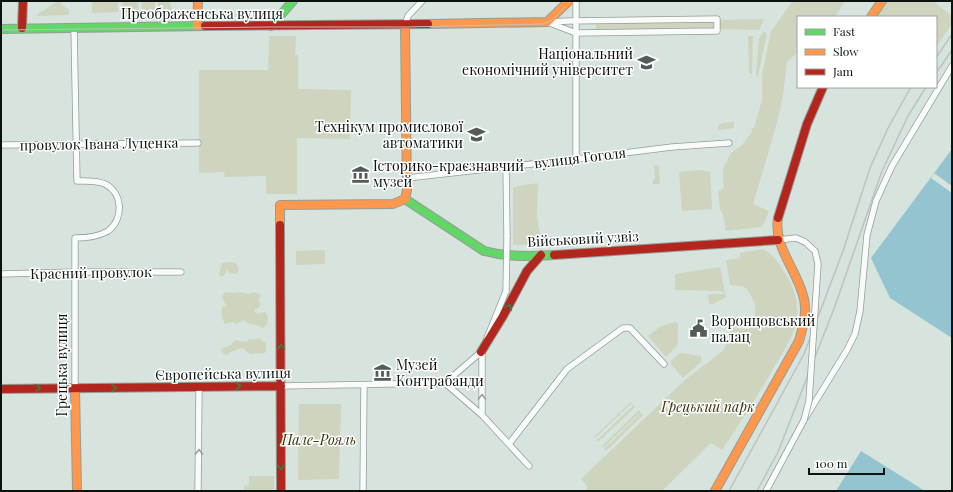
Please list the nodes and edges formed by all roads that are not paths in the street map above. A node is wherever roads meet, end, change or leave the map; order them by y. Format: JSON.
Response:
{"nodes":[{"id":1,"x":22,"y":1,"type":"edge"},
{"id":2,"x":198,"y":1,"type":"edge"},
{"id":3,"x":294,"y":1,"type":"edge"},
{"id":4,"x":422,"y":1,"type":"edge"},
{"id":5,"x":569,"y":1,"type":"edge"},
{"id":6,"x":576,"y":1,"type":"edge"},
{"id":7,"x":882,"y":1,"type":"edge"},
{"id":8,"x":872,"y":16,"type":"edge"},
{"id":9,"x":576,"y":20,"type":"junction"},
{"id":10,"x":547,"y":22,"type":"junction"},
{"id":11,"x":197,"y":26,"type":"junction"},
{"id":12,"x":272,"y":26,"type":"junction"},
{"id":13,"x":405,"y":26,"type":"junction"},
{"id":14,"x":22,"y":28,"type":"junction"},
{"id":15,"x":74,"y":28,"type":"junction"},
{"id":16,"x":1,"y":29,"type":"edge"},
{"id":17,"x":576,"y":33,"type":"junction"},
{"id":18,"x":952,"y":66,"type":"edge"},
{"id":19,"x":822,"y":88,"type":"edge"},
{"id":20,"x":198,"y":143,"type":"dead end"},
{"id":21,"x":730,"y":143,"type":"dead end"},
{"id":22,"x":1,"y":144,"type":"edge"},
{"id":23,"x":76,"y":144,"type":"junction"},
{"id":24,"x":576,"y":160,"type":"junction"},
{"id":25,"x":506,"y":166,"type":"junction"},
{"id":26,"x":407,"y":178,"type":"junction"},
{"id":27,"x":405,"y":199,"type":"junction"},
{"id":28,"x":778,"y":240,"type":"junction"},
{"id":29,"x":541,"y":255,"type":"junction"},
{"id":30,"x":75,"y":272,"type":"junction"},
{"id":31,"x":181,"y":272,"type":"dead end"},
{"id":32,"x":1,"y":274,"type":"edge"},
{"id":33,"x":481,"y":352,"type":"junction"},
{"id":34,"x":664,"y":364,"type":"dead end"},
{"id":35,"x":445,"y":383,"type":"junction"},
{"id":36,"x":364,"y":385,"type":"junction"},
{"id":37,"x":281,"y":386,"type":"junction"},
{"id":38,"x":199,"y":387,"type":"junction"},
{"id":39,"x":75,"y":388,"type":"junction"},
{"id":40,"x":1,"y":389,"type":"edge"},
{"id":41,"x":482,"y":415,"type":"junction"},
{"id":42,"x":804,"y":420,"type":"junction"},
{"id":43,"x":509,"y":444,"type":"junction"},
{"id":44,"x":529,"y":466,"type":"dead end"},
{"id":45,"x":77,"y":491,"type":"edge"},
{"id":46,"x":198,"y":491,"type":"edge"},
{"id":47,"x":282,"y":491,"type":"edge"},
{"id":48,"x":363,"y":491,"type":"edge"},
{"id":49,"x":715,"y":491,"type":"edge"},
{"id":50,"x":766,"y":491,"type":"edge"}],
"edges":[{"from":1,"to":14,"type":"street"},
{"from":2,"to":11,"type":"street"},
{"from":3,"to":12,"type":"street"},
{"from":4,"to":13,"type":"street"},
{"from":5,"to":10,"type":"street"},
{"from":6,"to":9,"type":"street"},
{"from":7,"to":8,"type":"street"},
{"from":9,"to":10,"type":"street","name":"Преображенська вулиця"},
{"from":9,"to":17,"type":"street"},
{"from":9,"to":17,"type":"street","name":"Преображенська вулиця"},
{"from":10,"to":13,"type":"street","name":"Преображенська вулиця"},
{"from":10,"to":17,"type":"street","name":"Преображенська вулиця"},
{"from":11,"to":12,"type":"street","name":"Преображенська вулиця"},
{"from":11,"to":15,"type":"street","name":"Преображенська вулиця"},
{"from":12,"to":13,"type":"street","name":"Преображенська вулиця"},
{"from":13,"to":26,"type":"street"},
{"from":14,"to":15,"type":"street","name":"Преображенська вулиця"},
{"from":14,"to":16,"type":"street","name":"Преображенська вулиця"},
{"from":15,"to":23,"type":"street"},
{"from":17,"to":24,"type":"street"},
{"from":18,"to":42,"type":"street","bridge":true},
{"from":19,"to":28,"type":"street"},
{"from":20,"to":23,"type":"street","name":"провулок Івана Луценка"},
{"from":21,"to":24,"type":"street","name":"вулиця Гоголя"},
{"from":22,"to":23,"type":"street","name":"провулок Івана Луценка"},
{"from":23,"to":30,"type":"street","name":"Грецька вулиця"},
{"from":24,"to":25,"type":"street","name":"вулиця Гоголя"},
{"from":25,"to":26,"type":"street","name":"вулиця Гоголя"},
{"from":25,"to":33,"type":"street","bridge":true},
{"from":26,"to":27,"type":"street"},
{"from":27,"to":29,"type":"street","name":"Військовий узвіз"},
{"from":37,"to":27,"type":"street","one_way":true},
{"from":28,"to":29,"type":"street","name":"Військовий узвіз"},
{"from":28,"to":42,"type":"street","bridge":true},
{"from":28,"to":49,"type":"street"},
{"from":33,"to":29,"type":"street","one_way":true},
{"from":30,"to":31,"type":"street","name":"Красний провулок"},
{"from":30,"to":32,"type":"street","name":"Красний провулок"},
{"from":30,"to":39,"type":"street","name":"Грецька вулиця"},
{"from":33,"to":35,"type":"street"},
{"from":41,"to":33,"type":"street","one_way":true},
{"from":34,"to":43,"type":"street"},
{"from":35,"to":36,"type":"street","name":"Європейська вулиця"},
{"from":35,"to":41,"type":"street"},
{"from":36,"to":37,"type":"street","name":"Європейська вулиця"},
{"from":36,"to":48,"type":"street"},
{"from":38,"to":37,"type":"street","name":"Європейська вулиця","one_way":true},
{"from":37,"to":47,"type":"street","one_way":true},
{"from":39,"to":38,"type":"street","name":"Європейська вулиця","one_way":true},
{"from":46,"to":38,"type":"street","one_way":true},
{"from":40,"to":39,"type":"street","name":"Європейська вулиця","one_way":true},
{"from":39,"to":45,"type":"street","name":"Грецька вулиця"},
{"from":41,"to":43,"type":"street"},
{"from":42,"to":50,"type":"street"},
{"from":43,"to":44,"type":"street"}]}
